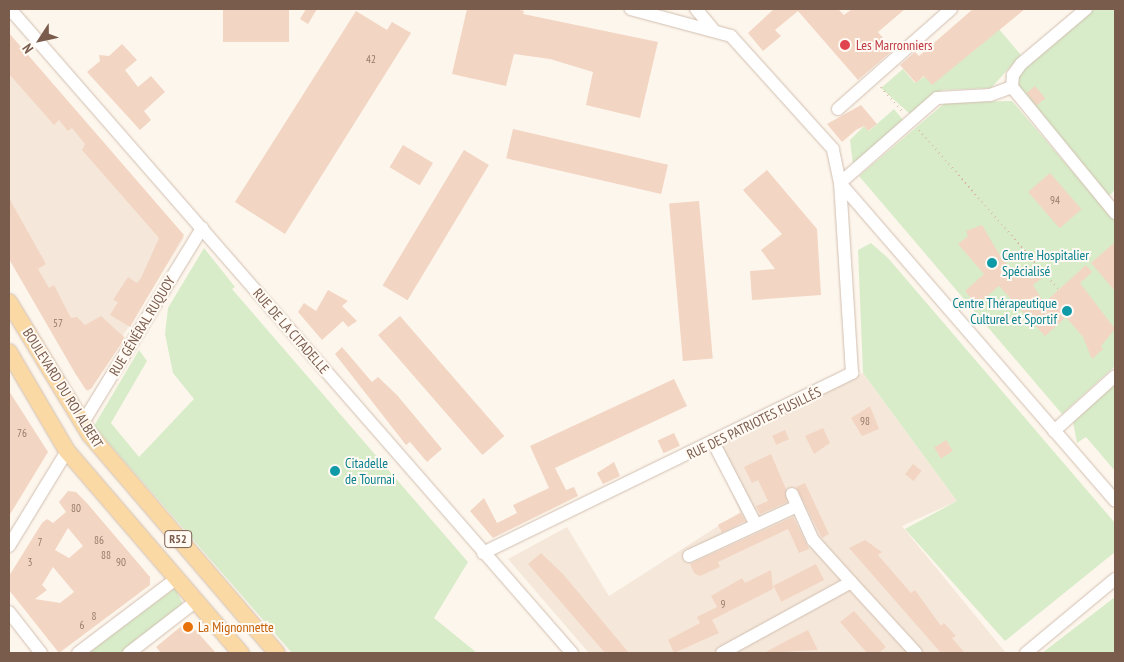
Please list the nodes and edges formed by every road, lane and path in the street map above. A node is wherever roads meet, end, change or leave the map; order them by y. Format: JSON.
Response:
{"nodes":[{"id":1,"x":10,"y":9,"type":"edge"},
{"id":2,"x":631,"y":9,"type":"edge"},
{"id":3,"x":696,"y":9,"type":"edge"},
{"id":4,"x":951,"y":9,"type":"edge"},
{"id":5,"x":1086,"y":9,"type":"edge"},
{"id":6,"x":712,"y":30,"type":"junction"},
{"id":7,"x":872,"y":78,"type":"junction"},
{"id":8,"x":1012,"y":87,"type":"junction"},
{"id":9,"x":838,"y":109,"type":"dead end"},
{"id":10,"x":911,"y":121,"type":"junction"},
{"id":11,"x":840,"y":183,"type":"junction"},
{"id":12,"x":1115,"y":213,"type":"edge"},
{"id":13,"x":202,"y":228,"type":"junction"},
{"id":14,"x":1058,"y":289,"type":"dead end"},
{"id":15,"x":9,"y":302,"type":"edge"},
{"id":16,"x":9,"y":352,"type":"edge"},
{"id":17,"x":1115,"y":376,"type":"edge"},
{"id":18,"x":82,"y":424,"type":"junction"},
{"id":19,"x":1054,"y":431,"type":"junction"},
{"id":20,"x":713,"y":442,"type":"junction"},
{"id":21,"x":67,"y":451,"type":"junction"},
{"id":22,"x":1115,"y":501,"type":"edge"},
{"id":23,"x":756,"y":525,"type":"junction"},
{"id":24,"x":9,"y":546,"type":"edge"},
{"id":25,"x":483,"y":553,"type":"junction"},
{"id":26,"x":689,"y":556,"type":"dead end"},
{"id":27,"x":176,"y":579,"type":"junction"},
{"id":28,"x":1115,"y":579,"type":"edge"},
{"id":29,"x":851,"y":582,"type":"junction"},
{"id":30,"x":196,"y":601,"type":"junction"},
{"id":31,"x":9,"y":612,"type":"edge"},
{"id":32,"x":41,"y":653,"type":"edge"},
{"id":33,"x":78,"y":653,"type":"edge"},
{"id":34,"x":128,"y":653,"type":"edge"},
{"id":35,"x":241,"y":653,"type":"edge"},
{"id":36,"x":277,"y":653,"type":"edge"},
{"id":37,"x":572,"y":653,"type":"edge"},
{"id":38,"x":722,"y":653,"type":"edge"},
{"id":39,"x":916,"y":653,"type":"edge"},
{"id":40,"x":1026,"y":653,"type":"edge"}],
"edges":[{"from":1,"to":13,"type":"street","name":"RUE DE LA CITADELLE"},
{"from":2,"to":6,"type":"street","name":"RUE DES PATRIOTES FUSILLÉS"},
{"from":3,"to":6,"type":"street"},
{"from":4,"to":7,"type":"street"},
{"from":5,"to":8,"type":"street"},
{"from":6,"to":11,"type":"street","name":"RUE DES PATRIOTES FUSILLÉS"},
{"from":7,"to":9,"type":"street"},
{"from":7,"to":10,"type":"path"},
{"from":8,"to":10,"type":"street"},
{"from":8,"to":12,"type":"street"},
{"from":10,"to":11,"type":"street"},
{"from":10,"to":14,"type":"path"},
{"from":11,"to":19,"type":"street","name":"RUE DES PATRIOTES FUSILLÉS"},
{"from":11,"to":20,"type":"street","name":"RUE DES PATRIOTES FUSILLÉS"},
{"from":13,"to":18,"type":"street","name":"RUE GÉNÉRAL RUQUOY"},
{"from":13,"to":25,"type":"street","name":"RUE DE LA CITADELLE"},
{"from":15,"to":18,"type":"main road","name":"BOULEVARD DU ROI ALBERT","number":"R52"},
{"from":16,"to":21,"type":"main road","name":"BOULEVARD DU ROI ALBERT","number":"R52"},
{"from":17,"to":19,"type":"street"},
{"from":18,"to":36,"type":"main road","name":"BOULEVARD DU ROI ALBERT","number":"R52"},
{"from":19,"to":22,"type":"street","name":"RUE DES PATRIOTES FUSILLÉS"},
{"from":20,"to":23,"type":"street"},
{"from":20,"to":25,"type":"street","name":"RUE DES PATRIOTES FUSILLÉS"},
{"from":21,"to":24,"type":"street"},
{"from":21,"to":27,"type":"main road","name":"BOULEVARD DU ROI ALBERT","number":"R52"},
{"from":23,"to":26,"type":"street"},
{"from":23,"to":29,"type":"street"},
{"from":25,"to":37,"type":"street","name":"RUE DE LA CITADELLE"},
{"from":27,"to":30,"type":"main road","name":"BOULEVARD DU ROI ALBERT","number":"R52"},
{"from":27,"to":33,"type":"street"},
{"from":28,"to":40,"type":"street"},
{"from":29,"to":38,"type":"street"},
{"from":29,"to":39,"type":"street"},
{"from":30,"to":34,"type":"street"},
{"from":30,"to":35,"type":"main road","name":"BOULEVARD DU ROI ALBERT","number":"R52"},
{"from":31,"to":32,"type":"street"}]}
